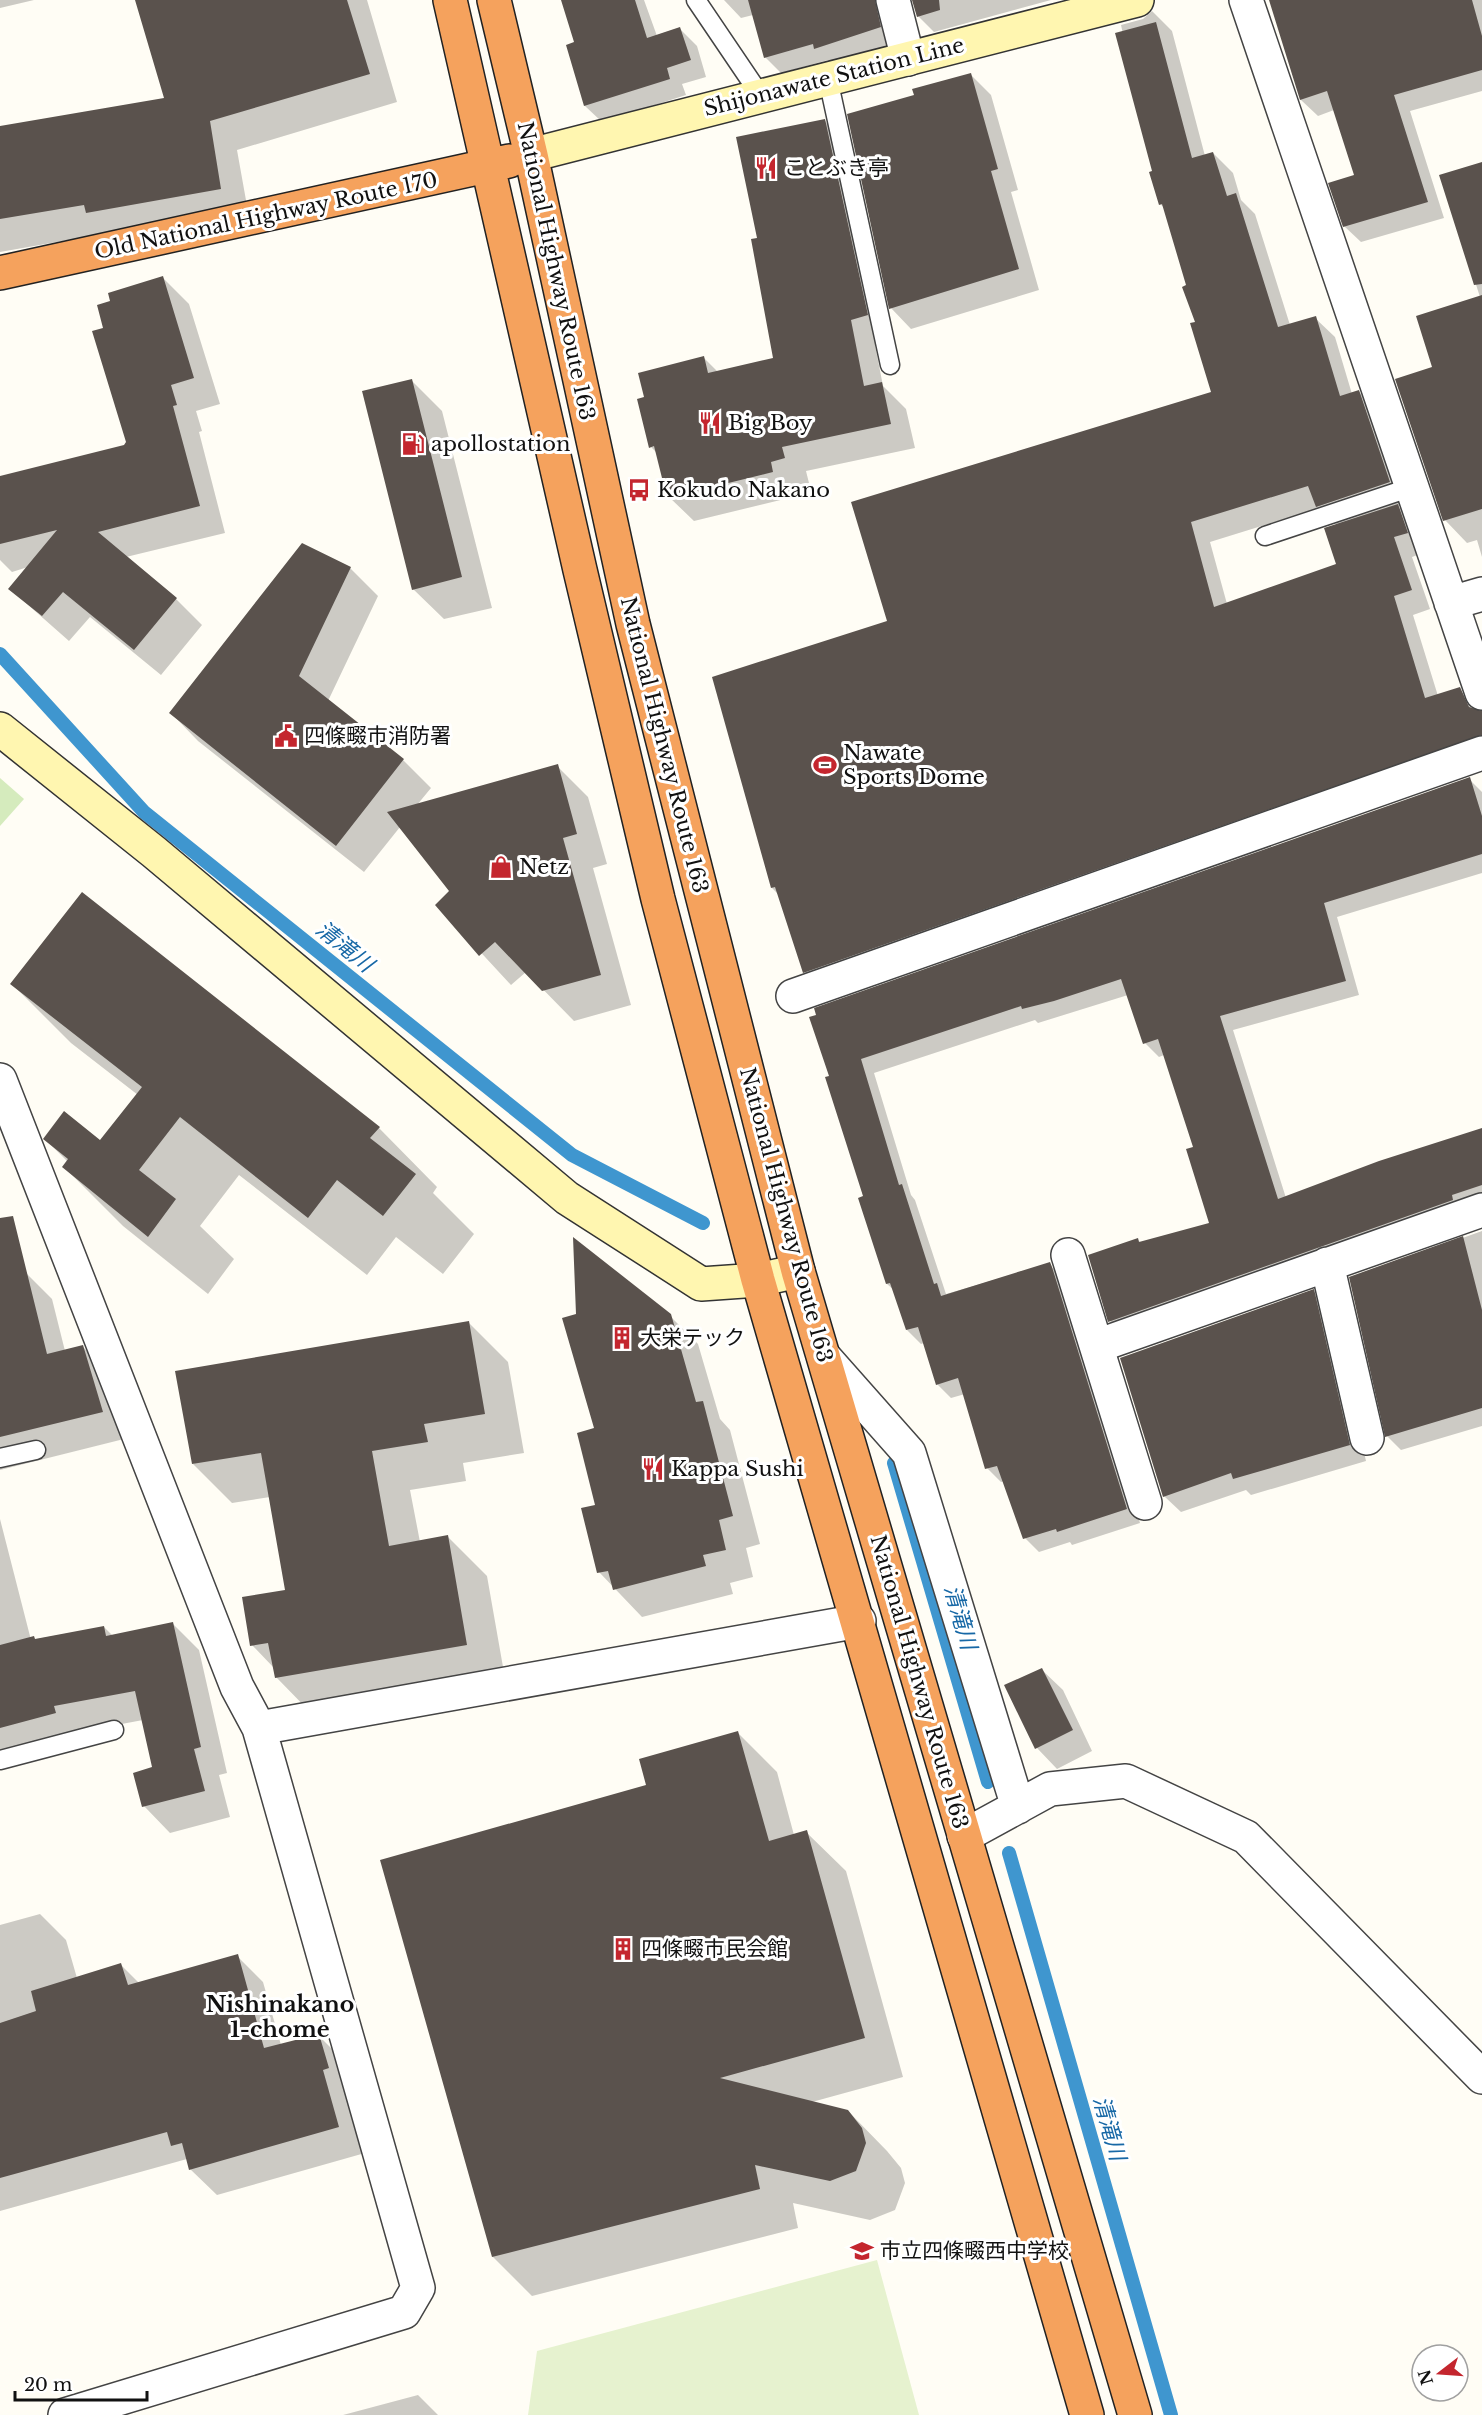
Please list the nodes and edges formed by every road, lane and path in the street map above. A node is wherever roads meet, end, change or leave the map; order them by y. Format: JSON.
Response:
{"nodes":[{"id":1,"x":450,"y":0,"type":"edge"},
{"id":2,"x":494,"y":0,"type":"edge"},
{"id":3,"x":696,"y":0,"type":"edge"},
{"id":4,"x":893,"y":0,"type":"edge"},
{"id":5,"x":1137,"y":0,"type":"edge"},
{"id":6,"x":1246,"y":0,"type":"edge"},
{"id":7,"x":1097,"y":5,"type":"edge"},
{"id":8,"x":908,"y":59,"type":"junction"},
{"id":9,"x":828,"y":79,"type":"junction"},
{"id":10,"x":761,"y":96,"type":"junction"},
{"id":11,"x":531,"y":155,"type":"junction"},
{"id":12,"x":488,"y":167,"type":"junction"},
{"id":13,"x":0,"y":273,"type":"edge"},
{"id":14,"x":890,"y":365,"type":"dead end"},
{"id":15,"x":1412,"y":487,"type":"junction"},
{"id":16,"x":1264,"y":536,"type":"dead end"},
{"id":17,"x":1482,"y":594,"type":"edge"},
{"id":18,"x":1451,"y":603,"type":"junction"},
{"id":19,"x":1482,"y":693,"type":"edge"},
{"id":20,"x":0,"y":729,"type":"edge"},
{"id":21,"x":1482,"y":753,"type":"edge"},
{"id":22,"x":793,"y":996,"type":"dead end"},
{"id":23,"x":0,"y":1080,"type":"edge"},
{"id":24,"x":1482,"y":1210,"type":"edge"},
{"id":25,"x":1068,"y":1255,"type":"dead end"},
{"id":26,"x":1327,"y":1264,"type":"junction"},
{"id":27,"x":798,"y":1271,"type":"junction"},
{"id":28,"x":758,"y":1280,"type":"junction"},
{"id":29,"x":1096,"y":1346,"type":"junction"},
{"id":30,"x":824,"y":1357,"type":"junction"},
{"id":31,"x":1368,"y":1438,"type":"dead end"},
{"id":32,"x":36,"y":1450,"type":"dead end"},
{"id":33,"x":0,"y":1458,"type":"edge"},
{"id":34,"x":1145,"y":1503,"type":"dead end"},
{"id":35,"x":859,"y":1621,"type":"junction"},
{"id":36,"x":259,"y":1728,"type":"junction"},
{"id":37,"x":114,"y":1730,"type":"dead end"},
{"id":38,"x":0,"y":1760,"type":"edge"},
{"id":39,"x":1018,"y":1807,"type":"junction"},
{"id":40,"x":964,"y":1836,"type":"junction"},
{"id":41,"x":1482,"y":2077,"type":"edge"},
{"id":42,"x":64,"y":2415,"type":"edge"},
{"id":43,"x":1087,"y":2415,"type":"edge"},
{"id":44,"x":1135,"y":2415,"type":"edge"}],
"edges":[{"from":1,"to":12,"type":"highway","name":"National Highway Route 163"},
{"from":2,"to":11,"type":"highway","name":"National Highway Route 163"},
{"from":3,"to":10,"type":"lane"},
{"from":4,"to":8,"type":"street"},
{"from":5,"to":7,"type":"street","name":"Shijonawate Station Line"},
{"from":6,"to":15,"type":"street"},
{"from":7,"to":8,"type":"street","name":"Shijonawate Station Line"},
{"from":8,"to":9,"type":"street","name":"Shijonawate Station Line"},
{"from":9,"to":10,"type":"street","name":"Shijonawate Station Line"},
{"from":9,"to":14,"type":"lane"},
{"from":10,"to":11,"type":"street","name":"Shijonawate Station Line"},
{"from":11,"to":12,"type":"highway","name":"Old National Highway Route 170"},
{"from":11,"to":27,"type":"highway","name":"National Highway Route 163"},
{"from":12,"to":13,"type":"highway","name":"Old National Highway Route 170"},
{"from":12,"to":28,"type":"highway","name":"National Highway Route 163"},
{"from":15,"to":16,"type":"lane"},
{"from":15,"to":18,"type":"street"},
{"from":17,"to":18,"type":"street"},
{"from":18,"to":19,"type":"street"},
{"from":20,"to":28,"type":"street"},
{"from":21,"to":22,"type":"street"},
{"from":23,"to":36,"type":"street"},
{"from":24,"to":26,"type":"street"},
{"from":25,"to":29,"type":"street"},
{"from":26,"to":29,"type":"street"},
{"from":26,"to":31,"type":"street"},
{"from":27,"to":28,"type":"street"},
{"from":27,"to":30,"type":"highway","name":"National Highway Route 163"},
{"from":28,"to":35,"type":"highway","name":"National Highway Route 163"},
{"from":29,"to":34,"type":"street"},
{"from":30,"to":39,"type":"street"},
{"from":30,"to":40,"type":"highway","name":"National Highway Route 163"},
{"from":32,"to":33,"type":"lane"},
{"from":35,"to":36,"type":"street"},
{"from":35,"to":43,"type":"highway","name":"National Highway Route 163"},
{"from":36,"to":42,"type":"street"},
{"from":37,"to":38,"type":"lane"},
{"from":39,"to":40,"type":"street"},
{"from":39,"to":41,"type":"street"},
{"from":40,"to":44,"type":"highway","name":"National Highway Route 163"}]}
